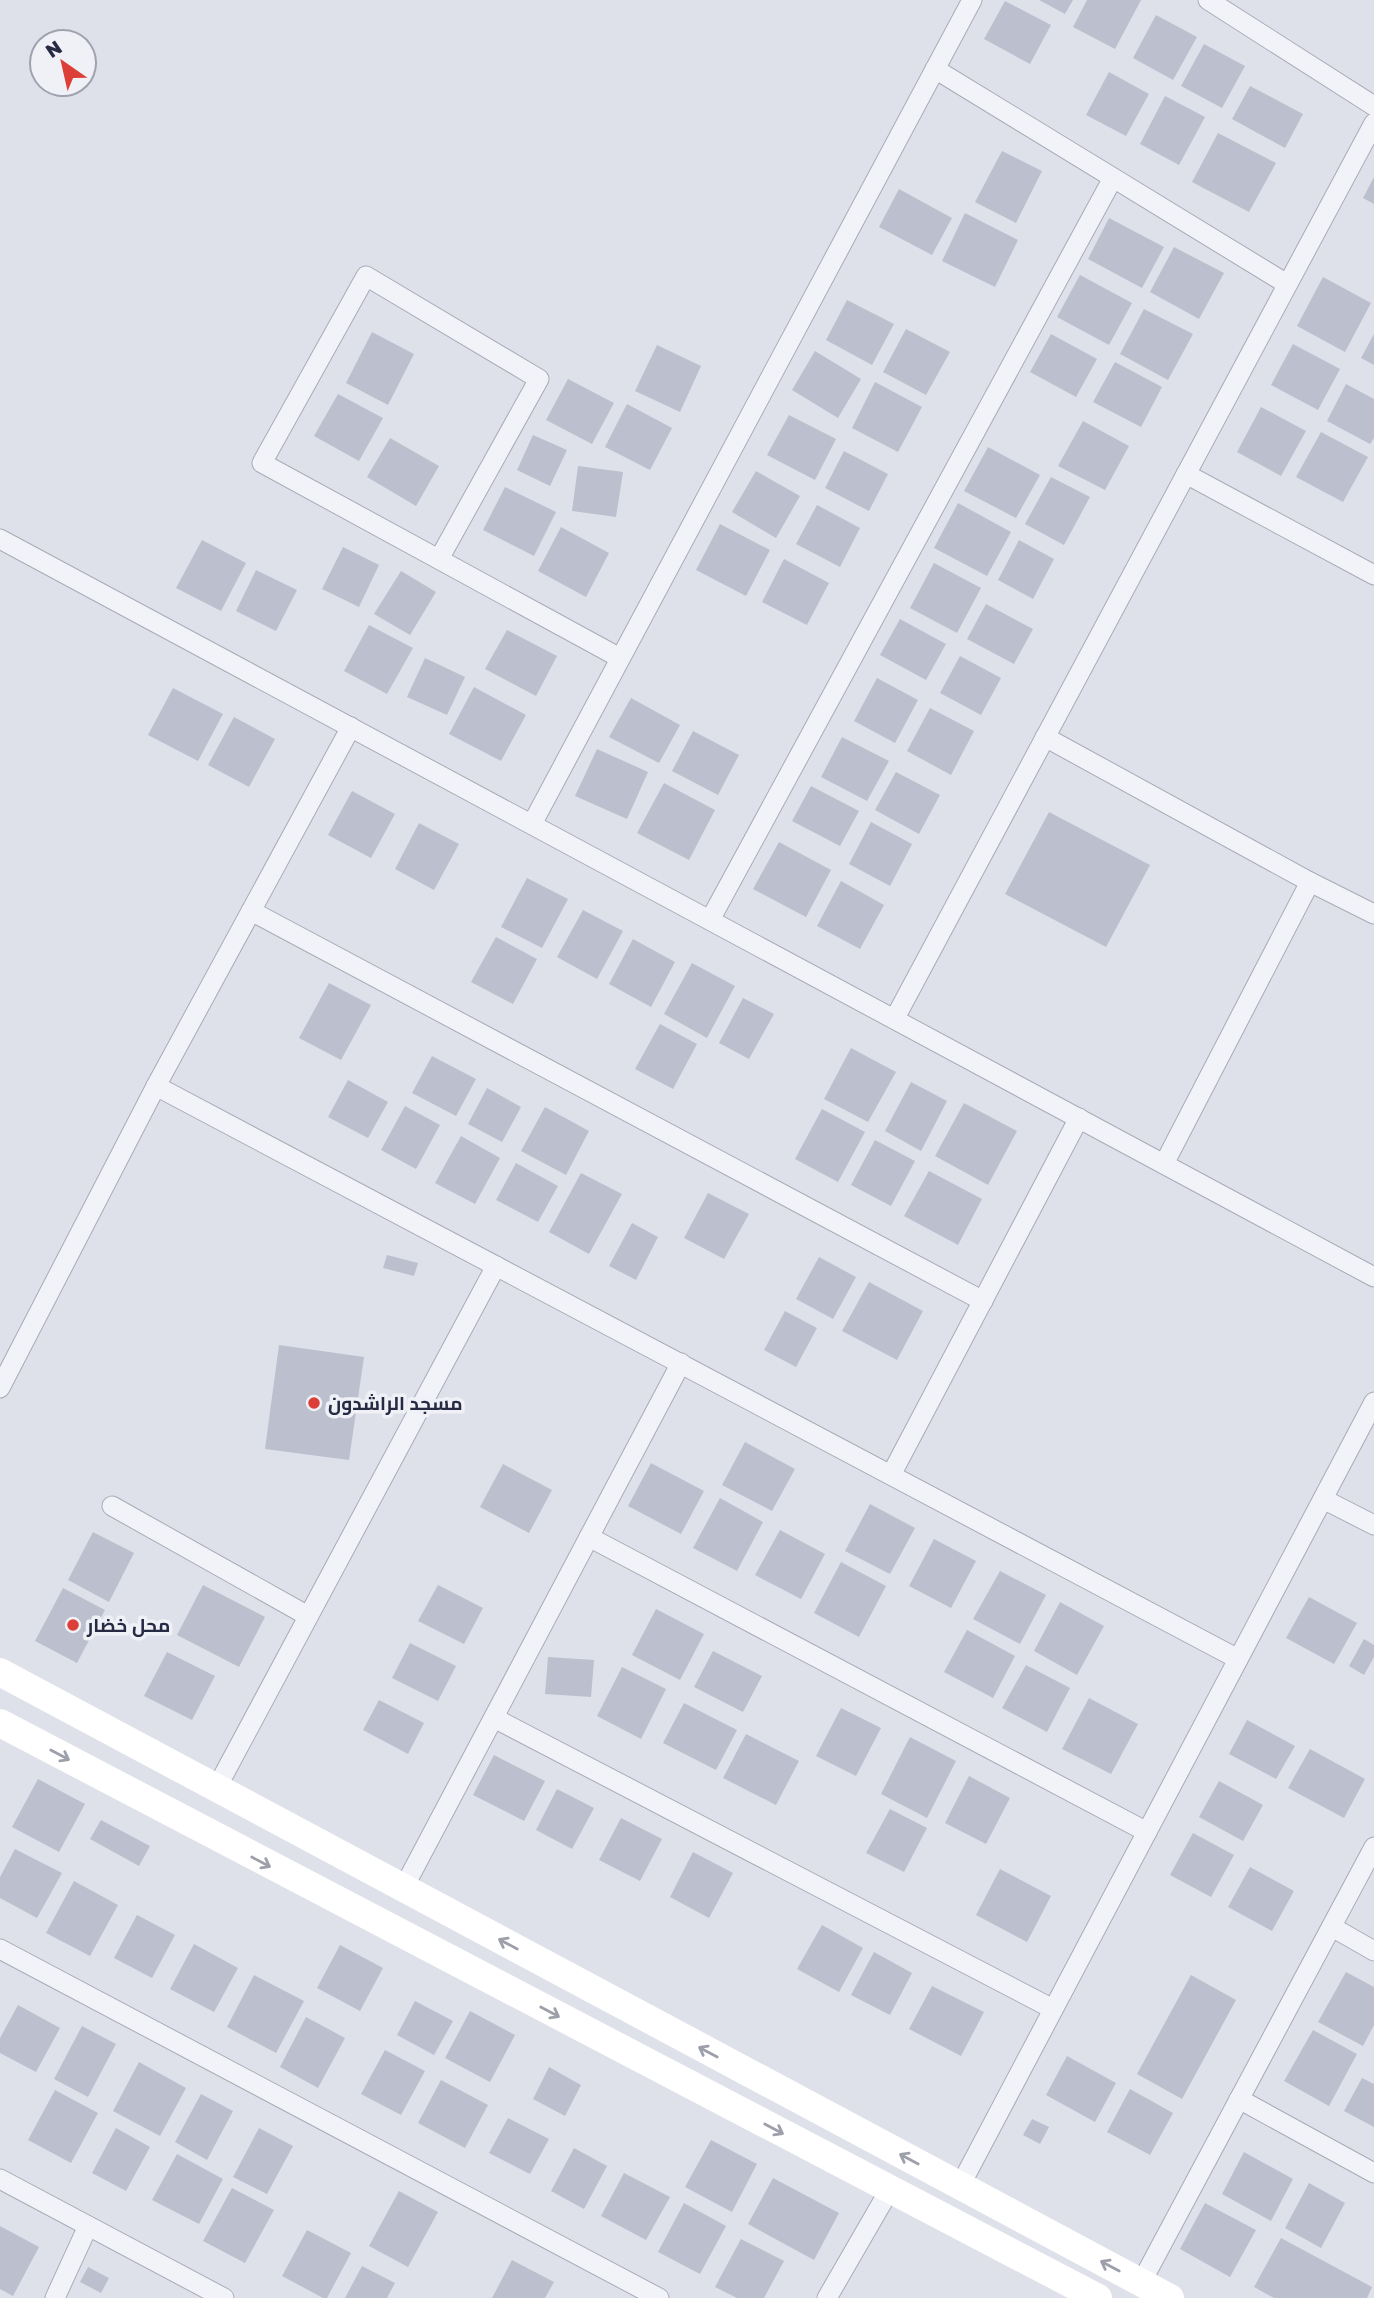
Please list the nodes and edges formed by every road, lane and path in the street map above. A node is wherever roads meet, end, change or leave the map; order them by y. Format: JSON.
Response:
{"nodes":[{"id":1,"x":972,"y":0,"type":"edge"},
{"id":2,"x":1208,"y":0,"type":"edge"},
{"id":3,"x":935,"y":69,"type":"junction"},
{"id":4,"x":1374,"y":106,"type":"edge"},
{"id":5,"x":1374,"y":123,"type":"edge"},
{"id":6,"x":1114,"y":178,"type":"junction"},
{"id":7,"x":1287,"y":284,"type":"junction"},
{"id":8,"x":1186,"y":474,"type":"junction"},
{"id":9,"x":0,"y":539,"type":"edge"},
{"id":10,"x":439,"y":559,"type":"junction"},
{"id":11,"x":1371,"y":568,"type":"edge"},
{"id":12,"x":620,"y":658,"type":"junction"},
{"id":13,"x":351,"y":727,"type":"junction"},
{"id":14,"x":1045,"y":737,"type":"junction"},
{"id":15,"x":532,"y":824,"type":"junction"},
{"id":16,"x":1310,"y":882,"type":"junction"},
{"id":17,"x":251,"y":912,"type":"junction"},
{"id":18,"x":1374,"y":914,"type":"edge"},
{"id":19,"x":710,"y":920,"type":"junction"},
{"id":20,"x":895,"y":1018,"type":"junction"},
{"id":21,"x":156,"y":1086,"type":"junction"},
{"id":22,"x":1079,"y":1118,"type":"junction"},
{"id":23,"x":1164,"y":1164,"type":"junction"},
{"id":24,"x":496,"y":1266,"type":"junction"},
{"id":25,"x":1374,"y":1277,"type":"edge"},
{"id":26,"x":983,"y":1301,"type":"junction"},
{"id":27,"x":681,"y":1363,"type":"junction"},
{"id":28,"x":0,"y":1388,"type":"edge"},
{"id":29,"x":1374,"y":1402,"type":"edge"},
{"id":30,"x":891,"y":1475,"type":"junction"},
{"id":31,"x":1323,"y":1499,"type":"junction"},
{"id":32,"x":112,"y":1506,"type":"dead end"},
{"id":33,"x":1374,"y":1525,"type":"edge"},
{"id":34,"x":589,"y":1537,"type":"junction"},
{"id":35,"x":308,"y":1616,"type":"junction"},
{"id":36,"x":1238,"y":1659,"type":"junction"},
{"id":37,"x":0,"y":1672,"type":"edge"},
{"id":38,"x":494,"y":1718,"type":"junction"},
{"id":39,"x":0,"y":1723,"type":"edge"},
{"id":40,"x":216,"y":1788,"type":"junction"},
{"id":41,"x":1147,"y":1832,"type":"junction"},
{"id":42,"x":1374,"y":1847,"type":"edge"},
{"id":43,"x":403,"y":1889,"type":"junction"},
{"id":44,"x":1332,"y":1927,"type":"junction"},
{"id":45,"x":0,"y":1949,"type":"edge"},
{"id":46,"x":1374,"y":1951,"type":"edge"},
{"id":47,"x":1053,"y":2009,"type":"junction"},
{"id":48,"x":1239,"y":2099,"type":"junction"},
{"id":49,"x":1374,"y":2174,"type":"edge"},
{"id":50,"x":0,"y":2179,"type":"edge"},
{"id":51,"x":960,"y":2186,"type":"junction"},
{"id":52,"x":890,"y":2189,"type":"junction"},
{"id":53,"x":88,"y":2226,"type":"junction"},
{"id":54,"x":1141,"y":2283,"type":"junction"},
{"id":55,"x":1066,"y":2291,"type":"edge"},
{"id":56,"x":55,"y":2298,"type":"edge"},
{"id":57,"x":224,"y":2298,"type":"edge"},
{"id":58,"x":659,"y":2298,"type":"edge"},
{"id":59,"x":827,"y":2298,"type":"edge"},
{"id":60,"x":1098,"y":2298,"type":"edge"},
{"id":61,"x":1170,"y":2298,"type":"edge"}],
"edges":[{"from":1,"to":3,"type":"street"},
{"from":2,"to":4,"type":"street"},
{"from":3,"to":6,"type":"street"},
{"from":3,"to":12,"type":"street"},
{"from":5,"to":7,"type":"street"},
{"from":6,"to":7,"type":"street"},
{"from":6,"to":19,"type":"street"},
{"from":7,"to":8,"type":"street"},
{"from":8,"to":11,"type":"street"},
{"from":8,"to":14,"type":"street"},
{"from":9,"to":13,"type":"street"},
{"from":10,"to":10,"type":"street"},
{"from":10,"to":12,"type":"street"},
{"from":12,"to":15,"type":"street"},
{"from":13,"to":15,"type":"street"},
{"from":13,"to":17,"type":"street"},
{"from":14,"to":16,"type":"street"},
{"from":14,"to":20,"type":"street"},
{"from":15,"to":19,"type":"street"},
{"from":16,"to":18,"type":"street"},
{"from":16,"to":23,"type":"street"},
{"from":17,"to":21,"type":"street"},
{"from":17,"to":26,"type":"street"},
{"from":19,"to":20,"type":"street"},
{"from":20,"to":22,"type":"street"},
{"from":21,"to":24,"type":"street"},
{"from":21,"to":28,"type":"street"},
{"from":22,"to":23,"type":"street"},
{"from":22,"to":26,"type":"street"},
{"from":23,"to":25,"type":"street"},
{"from":24,"to":27,"type":"street"},
{"from":24,"to":35,"type":"street"},
{"from":26,"to":30,"type":"street"},
{"from":27,"to":30,"type":"street"},
{"from":27,"to":34,"type":"street"},
{"from":29,"to":31,"type":"street"},
{"from":30,"to":36,"type":"street"},
{"from":31,"to":33,"type":"street"},
{"from":31,"to":36,"type":"street"},
{"from":32,"to":35,"type":"street"},
{"from":34,"to":38,"type":"street"},
{"from":34,"to":41,"type":"street"},
{"from":35,"to":40,"type":"street"},
{"from":36,"to":41,"type":"street"},
{"from":37,"to":40,"type":"street"},
{"from":38,"to":43,"type":"street"},
{"from":38,"to":47,"type":"street"},
{"from":39,"to":52,"type":"street","one_way":true},
{"from":40,"to":43,"type":"street"},
{"from":41,"to":47,"type":"street"},
{"from":42,"to":44,"type":"street"},
{"from":51,"to":43,"type":"street","one_way":true},
{"from":44,"to":46,"type":"street"},
{"from":44,"to":48,"type":"street"},
{"from":45,"to":58,"type":"street"},
{"from":47,"to":51,"type":"street"},
{"from":48,"to":49,"type":"street"},
{"from":48,"to":54,"type":"street"},
{"from":50,"to":53,"type":"street"},
{"from":54,"to":51,"type":"street","one_way":true},
{"from":52,"to":55,"type":"street"},
{"from":52,"to":59,"type":"street"},
{"from":53,"to":56,"type":"street"},
{"from":53,"to":57,"type":"street"},
{"from":54,"to":61,"type":"street"},
{"from":55,"to":60,"type":"street"}]}
